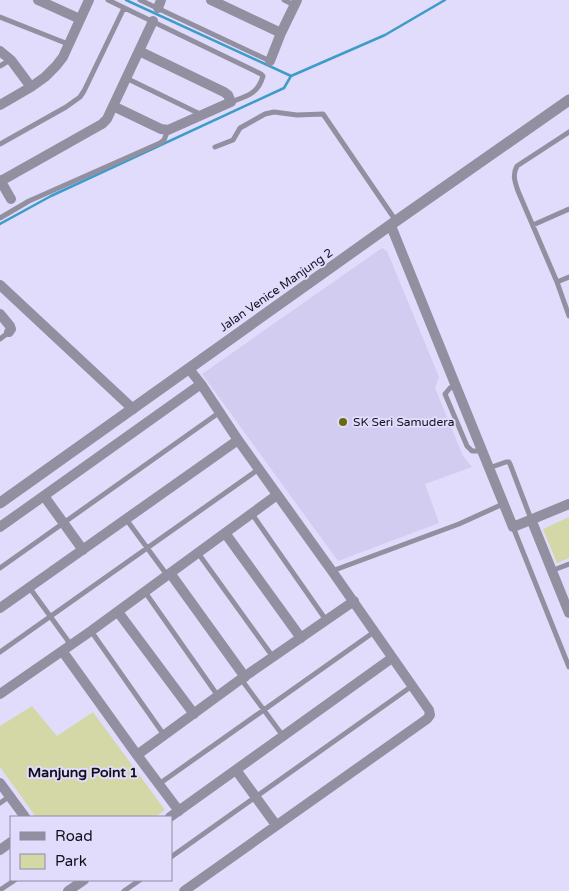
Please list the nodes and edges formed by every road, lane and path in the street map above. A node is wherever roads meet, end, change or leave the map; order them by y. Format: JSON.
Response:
{"nodes":[{"id":1,"x":38,"y":0,"type":"edge"},
{"id":2,"x":89,"y":0,"type":"edge"},
{"id":3,"x":108,"y":0,"type":"edge"},
{"id":4,"x":140,"y":0,"type":"edge"},
{"id":5,"x":211,"y":0,"type":"edge"},
{"id":6,"x":284,"y":0,"type":"edge"},
{"id":7,"x":296,"y":2,"type":"edge"},
{"id":8,"x":160,"y":4,"type":"edge"},
{"id":9,"x":124,"y":8,"type":"junction"},
{"id":10,"x":0,"y":17,"type":"edge"},
{"id":11,"x":80,"y":19,"type":"junction"},
{"id":12,"x":153,"y":21,"type":"junction"},
{"id":13,"x":281,"y":33,"type":"junction"},
{"id":14,"x":68,"y":44,"type":"junction"},
{"id":15,"x":0,"y":51,"type":"edge"},
{"id":16,"x":139,"y":51,"type":"junction"},
{"id":17,"x":11,"y":60,"type":"junction"},
{"id":18,"x":270,"y":61,"type":"joint"},
{"id":19,"x":0,"y":66,"type":"edge"},
{"id":20,"x":126,"y":78,"type":"junction"},
{"id":21,"x":31,"y":87,"type":"junction"},
{"id":22,"x":569,"y":100,"type":"edge"},
{"id":23,"x":231,"y":102,"type":"junction"},
{"id":24,"x":0,"y":106,"type":"edge"},
{"id":25,"x":113,"y":106,"type":"junction"},
{"id":26,"x":202,"y":115,"type":"junction"},
{"id":27,"x":168,"y":130,"type":"junction"},
{"id":28,"x":569,"y":132,"type":"edge"},
{"id":29,"x":0,"y":144,"type":"edge"},
{"id":30,"x":215,"y":147,"type":"dead end"},
{"id":31,"x":0,"y":181,"type":"edge"},
{"id":32,"x":11,"y":199,"type":"dead end"},
{"id":33,"x":569,"y":209,"type":"edge"},
{"id":34,"x":0,"y":218,"type":"edge"},
{"id":35,"x":394,"y":224,"type":"junction"},
{"id":36,"x":533,"y":225,"type":"junction"},
{"id":37,"x":569,"y":277,"type":"edge"},
{"id":38,"x":557,"y":282,"type":"junction"},
{"id":39,"x":0,"y":285,"type":"edge"},
{"id":40,"x":0,"y":314,"type":"edge"},
{"id":41,"x":569,"y":316,"type":"edge"},
{"id":42,"x":9,"y":332,"type":"joint"},
{"id":43,"x":0,"y":339,"type":"edge"},
{"id":44,"x":189,"y":368,"type":"junction"},
{"id":45,"x":201,"y":384,"type":"junction"},
{"id":46,"x":133,"y":409,"type":"junction"},
{"id":47,"x":220,"y":412,"type":"junction"},
{"id":48,"x":238,"y":440,"type":"junction"},
{"id":49,"x":489,"y":468,"type":"junction"},
{"id":50,"x":258,"y":469,"type":"junction"},
{"id":51,"x":277,"y":495,"type":"junction"},
{"id":52,"x":44,"y":496,"type":"junction"},
{"id":53,"x":0,"y":503,"type":"edge"},
{"id":54,"x":504,"y":504,"type":"junction"},
{"id":55,"x":569,"y":504,"type":"edge"},
{"id":56,"x":252,"y":514,"type":"junction"},
{"id":57,"x":126,"y":519,"type":"junction"},
{"id":58,"x":531,"y":519,"type":"junction"},
{"id":59,"x":63,"y":523,"type":"junction"},
{"id":60,"x":0,"y":527,"type":"edge"},
{"id":61,"x":513,"y":527,"type":"junction"},
{"id":62,"x":225,"y":533,"type":"junction"},
{"id":63,"x":147,"y":547,"type":"junction"},
{"id":64,"x":83,"y":550,"type":"junction"},
{"id":65,"x":198,"y":553,"type":"junction"},
{"id":66,"x":569,"y":564,"type":"edge"},
{"id":67,"x":0,"y":568,"type":"edge"},
{"id":68,"x":332,"y":571,"type":"junction"},
{"id":69,"x":551,"y":571,"type":"junction"},
{"id":70,"x":169,"y":575,"type":"junction"},
{"id":71,"x":30,"y":587,"type":"junction"},
{"id":72,"x":146,"y":592,"type":"junction"},
{"id":73,"x":354,"y":601,"type":"junction"},
{"id":74,"x":567,"y":601,"type":"edge"},
{"id":75,"x":0,"y":608,"type":"edge"},
{"id":76,"x":118,"y":612,"type":"junction"},
{"id":77,"x":569,"y":613,"type":"edge"},
{"id":78,"x":50,"y":616,"type":"junction"},
{"id":79,"x":326,"y":620,"type":"junction"},
{"id":80,"x":91,"y":631,"type":"junction"},
{"id":81,"x":374,"y":632,"type":"junction"},
{"id":82,"x":301,"y":638,"type":"junction"},
{"id":83,"x":72,"y":645,"type":"junction"},
{"id":84,"x":0,"y":652,"type":"edge"},
{"id":85,"x":63,"y":652,"type":"junction"},
{"id":86,"x":273,"y":657,"type":"junction"},
{"id":87,"x":392,"y":658,"type":"junction"},
{"id":88,"x":569,"y":667,"type":"edge"},
{"id":89,"x":243,"y":678,"type":"junction"},
{"id":90,"x":412,"y":686,"type":"junction"},
{"id":91,"x":0,"y":694,"type":"edge"},
{"id":92,"x":218,"y":696,"type":"junction"},
{"id":93,"x":263,"y":709,"type":"junction"},
{"id":94,"x":194,"y":714,"type":"junction"},
{"id":95,"x":164,"y":736,"type":"junction"},
{"id":96,"x":283,"y":736,"type":"junction"},
{"id":97,"x":137,"y":755,"type":"junction"},
{"id":98,"x":236,"y":770,"type":"junction"},
{"id":99,"x":0,"y":783,"type":"edge"},
{"id":100,"x":159,"y":784,"type":"junction"},
{"id":101,"x":10,"y":796,"type":"junction"},
{"id":102,"x":256,"y":796,"type":"junction"},
{"id":103,"x":0,"y":803,"type":"edge"},
{"id":104,"x":179,"y":810,"type":"junction"},
{"id":105,"x":24,"y":816,"type":"edge"},
{"id":106,"x":171,"y":816,"type":"edge"},
{"id":107,"x":276,"y":825,"type":"junction"},
{"id":108,"x":172,"y":856,"type":"edge"},
{"id":109,"x":14,"y":881,"type":"edge"},
{"id":110,"x":139,"y":881,"type":"edge"},
{"id":111,"x":0,"y":890,"type":"edge"},
{"id":112,"x":124,"y":891,"type":"edge"},
{"id":113,"x":184,"y":891,"type":"edge"}],
"edges":[{"from":1,"to":11,"type":"street"},
{"from":2,"to":11,"type":"street"},
{"from":3,"to":9,"type":"lane"},
{"from":4,"to":8,"type":"lane"},
{"from":5,"to":13,"type":"street"},
{"from":6,"to":7,"type":"lane"},
{"from":7,"to":13,"type":"street"},
{"from":8,"to":18,"type":"lane"},
{"from":9,"to":12,"type":"lane"},
{"from":9,"to":29,"type":"lane"},
{"from":10,"to":14,"type":"lane"},
{"from":11,"to":14,"type":"street"},
{"from":12,"to":16,"type":"street"},
{"from":12,"to":23,"type":"lane"},
{"from":13,"to":18,"type":"street"},
{"from":14,"to":21,"type":"street"},
{"from":15,"to":17,"type":"street"},
{"from":16,"to":20,"type":"street"},
{"from":16,"to":23,"type":"street"},
{"from":17,"to":19,"type":"lane"},
{"from":17,"to":21,"type":"street"},
{"from":20,"to":25,"type":"street"},
{"from":20,"to":26,"type":"lane"},
{"from":21,"to":24,"type":"street"},
{"from":22,"to":35,"type":"street","name":"Jalan Venice Manjung 2"},
{"from":23,"to":26,"type":"street"},
{"from":25,"to":27,"type":"street"},
{"from":25,"to":31,"type":"street"},
{"from":26,"to":27,"type":"street"},
{"from":27,"to":34,"type":"lane"},
{"from":28,"to":36,"type":"lane"},
{"from":30,"to":35,"type":"lane"},
{"from":31,"to":32,"type":"street"},
{"from":33,"to":36,"type":"lane"},
{"from":35,"to":44,"type":"street","name":"Jalan Venice Manjung 2"},
{"from":35,"to":49,"type":"street"},
{"from":36,"to":38,"type":"lane"},
{"from":37,"to":38,"type":"lane"},
{"from":38,"to":41,"type":"lane"},
{"from":39,"to":46,"type":"street"},
{"from":40,"to":42,"type":"street"},
{"from":42,"to":43,"type":"lane"},
{"from":44,"to":45,"type":"street"},
{"from":44,"to":46,"type":"street","name":"Jalan Venice Manjung 2"},
{"from":45,"to":47,"type":"street"},
{"from":45,"to":52,"type":"street"},
{"from":46,"to":53,"type":"street","name":"Jalan Venice Manjung 2"},
{"from":47,"to":48,"type":"street"},
{"from":47,"to":59,"type":"lane"},
{"from":48,"to":50,"type":"street"},
{"from":48,"to":57,"type":"street"},
{"from":49,"to":54,"type":"street"},
{"from":49,"to":58,"type":"lane"},
{"from":50,"to":51,"type":"street"},
{"from":50,"to":63,"type":"lane"},
{"from":51,"to":56,"type":"street"},
{"from":51,"to":68,"type":"street"},
{"from":52,"to":59,"type":"street"},
{"from":52,"to":60,"type":"street"},
{"from":54,"to":61,"type":"street"},
{"from":54,"to":68,"type":"lane"},
{"from":55,"to":58,"type":"street"},
{"from":56,"to":62,"type":"street"},
{"from":56,"to":79,"type":"lane"},
{"from":57,"to":63,"type":"lane"},
{"from":57,"to":64,"type":"street"},
{"from":58,"to":61,"type":"street"},
{"from":58,"to":69,"type":"street"},
{"from":59,"to":64,"type":"street"},
{"from":59,"to":67,"type":"lane"},
{"from":61,"to":88,"type":"lane"},
{"from":62,"to":65,"type":"street"},
{"from":62,"to":82,"type":"street"},
{"from":63,"to":70,"type":"lane"},
{"from":63,"to":78,"type":"lane"},
{"from":64,"to":71,"type":"street"},
{"from":65,"to":70,"type":"street"},
{"from":65,"to":86,"type":"lane"},
{"from":66,"to":69,"type":"lane"},
{"from":68,"to":73,"type":"street"},
{"from":69,"to":74,"type":"street"},
{"from":70,"to":72,"type":"street"},
{"from":70,"to":89,"type":"street"},
{"from":71,"to":75,"type":"street"},
{"from":71,"to":78,"type":"lane"},
{"from":72,"to":76,"type":"street"},
{"from":72,"to":92,"type":"lane"},
{"from":73,"to":79,"type":"street"},
{"from":73,"to":81,"type":"street"},
{"from":74,"to":77,"type":"street"},
{"from":76,"to":80,"type":"street"},
{"from":76,"to":94,"type":"street"},
{"from":78,"to":83,"type":"lane"},
{"from":78,"to":84,"type":"lane"},
{"from":79,"to":82,"type":"street"},
{"from":80,"to":83,"type":"street"},
{"from":80,"to":95,"type":"lane"},
{"from":81,"to":87,"type":"street"},
{"from":81,"to":93,"type":"lane"},
{"from":82,"to":86,"type":"street"},
{"from":83,"to":85,"type":"street"},
{"from":85,"to":91,"type":"street"},
{"from":85,"to":97,"type":"street"},
{"from":86,"to":89,"type":"street"},
{"from":87,"to":90,"type":"street"},
{"from":87,"to":96,"type":"street"},
{"from":89,"to":92,"type":"street"},
{"from":89,"to":93,"type":"lane"},
{"from":90,"to":102,"type":"lane"},
{"from":90,"to":107,"type":"street"},
{"from":92,"to":94,"type":"street"},
{"from":93,"to":96,"type":"lane"},
{"from":93,"to":100,"type":"lane"},
{"from":94,"to":95,"type":"street"},
{"from":95,"to":97,"type":"street"},
{"from":96,"to":98,"type":"street"},
{"from":97,"to":100,"type":"street"},
{"from":98,"to":102,"type":"street"},
{"from":98,"to":104,"type":"street"},
{"from":99,"to":101,"type":"street"},
{"from":100,"to":104,"type":"street"},
{"from":101,"to":103,"type":"lane"},
{"from":101,"to":105,"type":"street"},
{"from":102,"to":107,"type":"street"},
{"from":102,"to":108,"type":"lane"},
{"from":104,"to":106,"type":"street"},
{"from":107,"to":113,"type":"street"},
{"from":109,"to":111,"type":"lane"},
{"from":110,"to":112,"type":"lane"}]}
